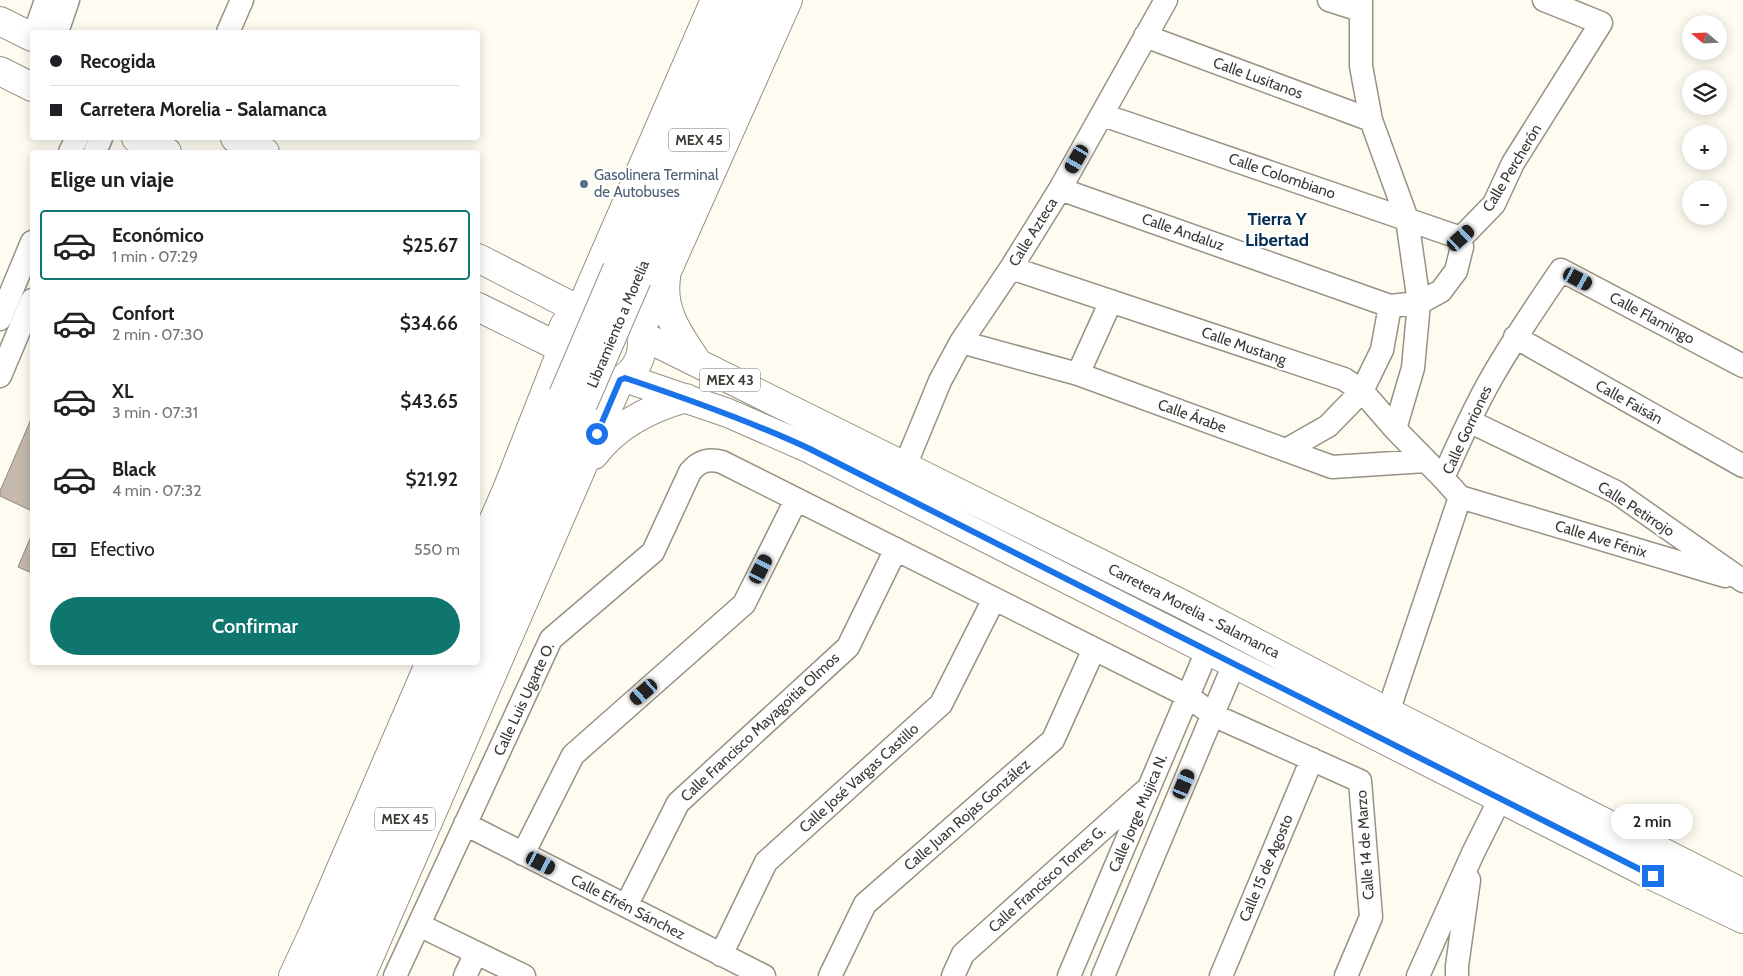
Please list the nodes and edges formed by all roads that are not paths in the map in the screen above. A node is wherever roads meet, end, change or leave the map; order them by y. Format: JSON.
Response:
{"nodes":[{"id":1,"x":46,"y":0,"type":"edge"},
{"id":2,"x":68,"y":0,"type":"edge"},
{"id":3,"x":241,"y":0,"type":"edge"},
{"id":4,"x":715,"y":0,"type":"edge"},
{"id":5,"x":737,"y":0,"type":"edge"},
{"id":6,"x":761,"y":0,"type":"edge"},
{"id":7,"x":788,"y":0,"type":"edge"},
{"id":8,"x":1166,"y":0,"type":"edge"},
{"id":9,"x":1329,"y":0,"type":"edge"},
{"id":10,"x":1544,"y":0,"type":"edge"},
{"id":11,"x":1360,"y":5,"type":"edge"},
{"id":12,"x":0,"y":21,"type":"edge"},
{"id":13,"x":36,"y":30,"type":"edge"},
{"id":14,"x":58,"y":30,"type":"edge"},
{"id":15,"x":229,"y":30,"type":"edge"},
{"id":16,"x":1145,"y":36,"type":"junction"},
{"id":17,"x":30,"y":37,"type":"edge"},
{"id":18,"x":0,"y":70,"type":"edge"},
{"id":19,"x":30,"y":86,"type":"edge"},
{"id":20,"x":1103,"y":114,"type":"junction"},
{"id":21,"x":1371,"y":120,"type":"junction"},
{"id":22,"x":140,"y":140,"type":"edge"},
{"id":23,"x":239,"y":140,"type":"edge"},
{"id":24,"x":162,"y":150,"type":"edge"},
{"id":25,"x":261,"y":150,"type":"edge"},
{"id":26,"x":1060,"y":189,"type":"junction"},
{"id":27,"x":1407,"y":219,"type":"junction"},
{"id":28,"x":1461,"y":238,"type":"junction"},
{"id":29,"x":30,"y":247,"type":"edge"},
{"id":30,"x":480,"y":259,"type":"edge"},
{"id":31,"x":1011,"y":268,"type":"junction"},
{"id":32,"x":618,"y":270,"type":"junction"},
{"id":33,"x":1561,"y":270,"type":"joint"},
{"id":34,"x":666,"y":272,"type":"junction"},
{"id":35,"x":516,"y":277,"type":"junction"},
{"id":36,"x":1111,"y":301,"type":"junction"},
{"id":37,"x":1419,"y":303,"type":"junction"},
{"id":38,"x":30,"y":305,"type":"edge"},
{"id":39,"x":1390,"y":306,"type":"junction"},
{"id":40,"x":580,"y":309,"type":"junction"},
{"id":41,"x":489,"y":312,"type":"edge"},
{"id":42,"x":0,"y":320,"type":"edge"},
{"id":43,"x":641,"y":333,"type":"junction"},
{"id":44,"x":1515,"y":338,"type":"junction"},
{"id":45,"x":961,"y":342,"type":"junction"},
{"id":46,"x":561,"y":350,"type":"junction"},
{"id":47,"x":699,"y":365,"type":"junction"},
{"id":48,"x":1743,"y":366,"type":"edge"},
{"id":49,"x":1078,"y":374,"type":"junction"},
{"id":50,"x":0,"y":376,"type":"edge"},
{"id":51,"x":623,"y":379,"type":"junction"},
{"id":52,"x":1362,"y":391,"type":"junction"},
{"id":53,"x":686,"y":398,"type":"junction"},
{"id":54,"x":563,"y":399,"type":"junction"},
{"id":55,"x":1469,"y":421,"type":"junction"},
{"id":56,"x":1395,"y":430,"type":"junction"},
{"id":57,"x":1286,"y":450,"type":"junction"},
{"id":58,"x":704,"y":461,"type":"joint"},
{"id":59,"x":1426,"y":461,"type":"junction"},
{"id":60,"x":905,"y":466,"type":"junction"},
{"id":61,"x":1743,"y":466,"type":"edge"},
{"id":62,"x":1443,"y":478,"type":"junction"},
{"id":63,"x":573,"y":488,"type":"junction"},
{"id":64,"x":1460,"y":497,"type":"junction"},
{"id":65,"x":796,"y":500,"type":"junction"},
{"id":66,"x":896,"y":549,"type":"junction"},
{"id":67,"x":480,"y":551,"type":"edge"},
{"id":68,"x":1743,"y":581,"type":"edge"},
{"id":69,"x":480,"y":591,"type":"edge"},
{"id":70,"x":994,"y":599,"type":"junction"},
{"id":71,"x":1184,"y":604,"type":"junction"},
{"id":72,"x":480,"y":644,"type":"edge"},
{"id":73,"x":1094,"y":649,"type":"junction"},
{"id":74,"x":1207,"y":650,"type":"junction"},
{"id":75,"x":1234,"y":664,"type":"junction"},
{"id":76,"x":429,"y":665,"type":"edge"},
{"id":77,"x":449,"y":665,"type":"edge"},
{"id":78,"x":471,"y":665,"type":"edge"},
{"id":79,"x":1188,"y":696,"type":"junction"},
{"id":80,"x":1388,"y":712,"type":"junction"},
{"id":81,"x":1213,"y":715,"type":"junction"},
{"id":82,"x":1312,"y":759,"type":"junction"},
{"id":83,"x":1149,"y":787,"type":"junction"},
{"id":84,"x":1506,"y":787,"type":"junction"},
{"id":85,"x":465,"y":824,"type":"junction"},
{"id":86,"x":1473,"y":853,"type":"junction"},
{"id":87,"x":524,"y":854,"type":"junction"},
{"id":88,"x":1743,"y":893,"type":"edge"},
{"id":89,"x":626,"y":906,"type":"junction"},
{"id":90,"x":1743,"y":919,"type":"edge"},
{"id":91,"x":419,"y":925,"type":"junction"},
{"id":92,"x":476,"y":953,"type":"junction"},
{"id":93,"x":722,"y":954,"type":"junction"},
{"id":94,"x":1456,"y":973,"type":"edge"},
{"id":95,"x":293,"y":976,"type":"edge"},
{"id":96,"x":316,"y":976,"type":"edge"},
{"id":97,"x":338,"y":976,"type":"edge"},
{"id":98,"x":361,"y":976,"type":"edge"},
{"id":99,"x":395,"y":976,"type":"edge"},
{"id":100,"x":465,"y":976,"type":"edge"},
{"id":101,"x":524,"y":976,"type":"edge"},
{"id":102,"x":764,"y":976,"type":"edge"},
{"id":103,"x":830,"y":976,"type":"edge"},
{"id":104,"x":952,"y":976,"type":"edge"},
{"id":105,"x":1069,"y":976,"type":"edge"},
{"id":106,"x":1102,"y":976,"type":"edge"},
{"id":107,"x":1221,"y":976,"type":"edge"},
{"id":108,"x":1346,"y":976,"type":"edge"},
{"id":109,"x":1418,"y":976,"type":"edge"}],
"edges":[{"from":1,"to":13,"type":"street"},
{"from":2,"to":14,"type":"street"},
{"from":3,"to":15,"type":"street"},
{"from":4,"to":32,"type":"main road"},
{"from":5,"to":32,"type":"main road","name":"Libramiento a Morelia","number":"MEX 45"},
{"from":6,"to":32,"type":"main road","name":"Libramiento a Morelia","number":"MEX 45"},
{"from":7,"to":34,"type":"main road"},
{"from":8,"to":16,"type":"street","name":"Calle Azteca"},
{"from":9,"to":11,"type":"street"},
{"from":10,"to":28,"type":"street","name":"Calle Percherón"},
{"from":11,"to":21,"type":"street"},
{"from":12,"to":17,"type":"main road"},
{"from":16,"to":20,"type":"street","name":"Calle Azteca"},
{"from":16,"to":21,"type":"street","name":"Calle Lusitanos"},
{"from":18,"to":19,"type":"main road"},
{"from":20,"to":26,"type":"street","name":"Calle Azteca"},
{"from":20,"to":27,"type":"street","name":"Calle Colombiano"},
{"from":21,"to":27,"type":"street"},
{"from":22,"to":24,"type":"main road"},
{"from":23,"to":25,"type":"main road"},
{"from":26,"to":31,"type":"street","name":"Calle Azteca"},
{"from":26,"to":39,"type":"street","name":"Calle Andaluz"},
{"from":27,"to":28,"type":"street","name":"Calle Colombiano"},
{"from":27,"to":37,"type":"street"},
{"from":28,"to":37,"type":"street"},
{"from":29,"to":42,"type":"street"},
{"from":30,"to":35,"type":"main road"},
{"from":31,"to":36,"type":"street","name":"Calle Mustang"},
{"from":31,"to":45,"type":"street","name":"Calle Azteca"},
{"from":32,"to":35,"type":"main road"},
{"from":32,"to":40,"type":"main road"},
{"from":32,"to":54,"type":"main road","name":"Libramiento a Morelia","number":"MEX 45","bridge":true},
{"from":33,"to":44,"type":"street","name":"Calle Gorriones"},
{"from":33,"to":48,"type":"street","name":"Calle Flamingo"},
{"from":34,"to":43,"type":"main road"},
{"from":34,"to":47,"type":"main road"},
{"from":35,"to":40,"type":"main road"},
{"from":35,"to":41,"type":"main road"},
{"from":36,"to":49,"type":"street"},
{"from":36,"to":52,"type":"street","name":"Calle Mustang"},
{"from":37,"to":39,"type":"street"},
{"from":37,"to":56,"type":"street"},
{"from":38,"to":50,"type":"street"},
{"from":39,"to":52,"type":"street"},
{"from":40,"to":43,"type":"main road","number":"MEX 43"},
{"from":40,"to":46,"type":"main road"},
{"from":41,"to":46,"type":"main road"},
{"from":41,"to":54,"type":"main road"},
{"from":43,"to":47,"type":"main road","name":"Carretera Morelia - Salamanca","number":"MEX 43"},
{"from":43,"to":51,"type":"main road"},
{"from":44,"to":55,"type":"street","name":"Calle Gorriones"},
{"from":44,"to":61,"type":"street","name":"Calle Faisán"},
{"from":45,"to":49,"type":"street","name":"Calle Árabe"},
{"from":45,"to":60,"type":"street","name":"Calle Azteca"},
{"from":46,"to":51,"type":"main road","number":"MEX 43"},
{"from":46,"to":54,"type":"main road"},
{"from":47,"to":60,"type":"main road","name":"Carretera Morelia - Salamanca","number":"MEX 43"},
{"from":49,"to":57,"type":"street","name":"Calle Árabe"},
{"from":51,"to":53,"type":"main road","name":"Carretera Morelia - Salamanca","number":"MEX 43"},
{"from":51,"to":63,"type":"main road"},
{"from":52,"to":56,"type":"street","name":"Calle Mustang"},
{"from":52,"to":57,"type":"street"},
{"from":53,"to":63,"type":"main road"},
{"from":53,"to":74,"type":"main road","name":"Carretera Morelia - Salamanca","number":"MEX 43"},
{"from":54,"to":67,"type":"main road"},
{"from":54,"to":69,"type":"main road","name":"Libramiento a Morelia","number":"MEX 45"},
{"from":54,"to":72,"type":"main road","name":"Libramiento a Morelia","number":"MEX 45"},
{"from":55,"to":62,"type":"street","name":"Calle Gorriones"},
{"from":55,"to":68,"type":"street","name":"Calle Petirrojo"},
{"from":56,"to":59,"type":"street","name":"Calle Mustang"},
{"from":57,"to":59,"type":"street","name":"Calle Árabe"},
{"from":58,"to":65,"type":"street","name":"Calle 14 de Marzo"},
{"from":58,"to":85,"type":"street","name":"Calle Luis Ugarte O."},
{"from":59,"to":62,"type":"street","name":"Calle Mustang"},
{"from":60,"to":71,"type":"main road","name":"Carretera Morelia - Salamanca","number":"MEX 43"},
{"from":62,"to":64,"type":"street","name":"Calle Gorriones"},
{"from":63,"to":98,"type":"main road"},
{"from":64,"to":68,"type":"street","name":"Calle Ave Fénix"},
{"from":64,"to":80,"type":"street","name":"Calle Gorriones"},
{"from":65,"to":66,"type":"street","name":"Calle 14 de Marzo"},
{"from":65,"to":87,"type":"street"},
{"from":66,"to":70,"type":"street","name":"Calle 14 de Marzo"},
{"from":66,"to":89,"type":"street","name":"Calle Francisco Mayagoitia Olmos"},
{"from":70,"to":73,"type":"street","name":"Calle 14 de Marzo"},
{"from":70,"to":93,"type":"street","name":"Calle José Vargas Castillo"},
{"from":71,"to":75,"type":"main road"},
{"from":71,"to":80,"type":"main road","name":"Carretera Morelia - Salamanca","number":"MEX 43"},
{"from":73,"to":79,"type":"street","name":"Calle 14 de Marzo"},
{"from":73,"to":103,"type":"street","name":"Calle Juan Rojas González"},
{"from":74,"to":75,"type":"main road","name":"Carretera Morelia - Salamanca","number":"MEX 43"},
{"from":74,"to":79,"type":"street","name":"Calle Jorge Mujica N."},
{"from":75,"to":81,"type":"street"},
{"from":75,"to":84,"type":"main road","name":"Carretera Morelia - Salamanca","number":"MEX 43"},
{"from":76,"to":95,"type":"main road"},
{"from":77,"to":96,"type":"main road","number":"MEX 45"},
{"from":78,"to":97,"type":"main road","number":"MEX 45"},
{"from":79,"to":81,"type":"street","name":"Calle 14 de Marzo"},
{"from":79,"to":83,"type":"street","name":"Calle Jorge Mujica N."},
{"from":80,"to":84,"type":"main road","name":"Carretera Morelia - Salamanca","number":"MEX 43"},
{"from":81,"to":82,"type":"street","name":"Calle 14 de Marzo"},
{"from":81,"to":106,"type":"street"},
{"from":82,"to":107,"type":"street","name":"Calle 15 de Agosto"},
{"from":82,"to":108,"type":"street","name":"Calle 14 de Marzo"},
{"from":83,"to":104,"type":"street","name":"Calle Francisco Torres G."},
{"from":83,"to":105,"type":"street","name":"Calle Jorge Mujica N."},
{"from":84,"to":86,"type":"street"},
{"from":84,"to":88,"type":"main road","name":"Carretera Morelia - Salamanca","number":"MEX 43"},
{"from":84,"to":90,"type":"main road","name":"Carretera Morelia - Salamanca","number":"MEX 43"},
{"from":85,"to":87,"type":"street","name":"Calle Efrén Sánchez"},
{"from":85,"to":91,"type":"street","name":"Calle Luis Ugarte O."},
{"from":86,"to":94,"type":"street"},
{"from":86,"to":109,"type":"street"},
{"from":87,"to":89,"type":"street","name":"Calle Efrén Sánchez"},
{"from":89,"to":93,"type":"street","name":"Calle Efrén Sánchez"},
{"from":91,"to":92,"type":"street"},
{"from":91,"to":99,"type":"street","name":"Calle Luis Ugarte O."},
{"from":92,"to":100,"type":"street"},
{"from":92,"to":101,"type":"street"},
{"from":93,"to":102,"type":"street","name":"Calle Efrén Sánchez"}]}
